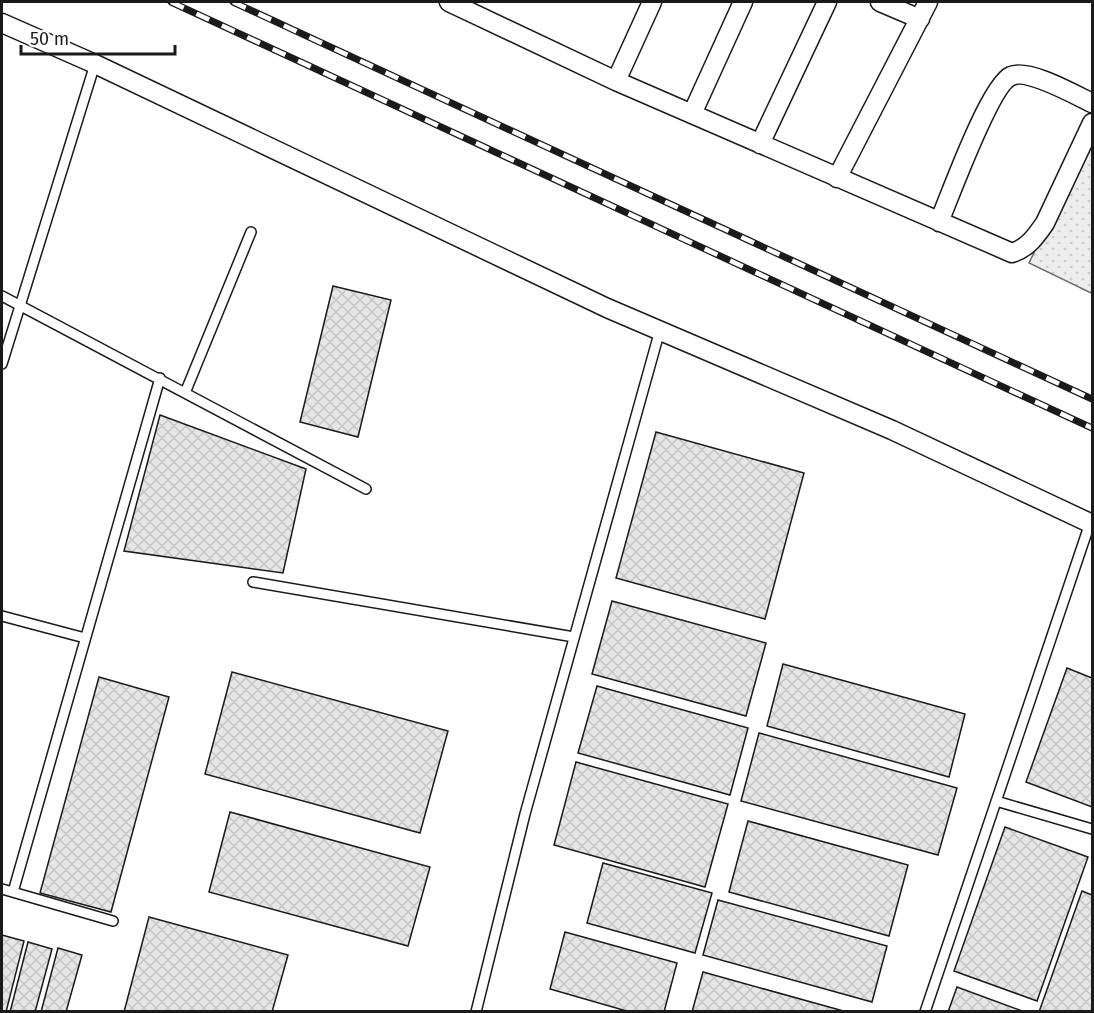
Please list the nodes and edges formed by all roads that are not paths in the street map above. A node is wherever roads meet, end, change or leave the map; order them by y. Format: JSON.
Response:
{"nodes":[{"id":1,"x":449,"y":2,"type":"edge"},
{"id":2,"x":652,"y":2,"type":"edge"},
{"id":3,"x":743,"y":2,"type":"edge"},
{"id":4,"x":827,"y":2,"type":"edge"},
{"id":5,"x":880,"y":2,"type":"edge"},
{"id":6,"x":928,"y":2,"type":"edge"},
{"id":7,"x":920,"y":19,"type":"junction"},
{"id":8,"x":2,"y":23,"type":"edge"},
{"id":9,"x":95,"y":64,"type":"junction"},
{"id":10,"x":616,"y":81,"type":"junction"},
{"id":11,"x":1092,"y":103,"type":"edge"},
{"id":12,"x":692,"y":114,"type":"junction"},
{"id":13,"x":1092,"y":123,"type":"edge"},
{"id":14,"x":760,"y":144,"type":"junction"},
{"id":15,"x":837,"y":178,"type":"junction"},
{"id":16,"x":939,"y":222,"type":"junction"},
{"id":17,"x":251,"y":232,"type":"dead end"},
{"id":18,"x":2,"y":296,"type":"edge"},
{"id":19,"x":20,"y":305,"type":"junction"},
{"id":20,"x":660,"y":330,"type":"junction"},
{"id":21,"x":2,"y":364,"type":"edge"},
{"id":22,"x":160,"y":378,"type":"junction"},
{"id":23,"x":185,"y":393,"type":"junction"},
{"id":24,"x":366,"y":489,"type":"dead end"},
{"id":25,"x":1091,"y":524,"type":"edge"},
{"id":26,"x":253,"y":582,"type":"dead end"},
{"id":27,"x":2,"y":616,"type":"edge"},
{"id":28,"x":85,"y":638,"type":"junction"},
{"id":29,"x":574,"y":638,"type":"junction"},
{"id":30,"x":996,"y":801,"type":"junction"},
{"id":31,"x":1092,"y":830,"type":"edge"},
{"id":32,"x":2,"y":889,"type":"edge"},
{"id":33,"x":13,"y":892,"type":"junction"},
{"id":34,"x":113,"y":921,"type":"dead end"},
{"id":35,"x":476,"y":1011,"type":"edge"},
{"id":36,"x":925,"y":1011,"type":"edge"}],
"edges":[{"from":1,"to":10,"type":"street"},
{"from":2,"to":10,"type":"street"},
{"from":3,"to":12,"type":"street"},
{"from":4,"to":14,"type":"street"},
{"from":5,"to":7,"type":"street"},
{"from":6,"to":7,"type":"street"},
{"from":7,"to":15,"type":"street"},
{"from":8,"to":9,"type":"street"},
{"from":9,"to":19,"type":"lane"},
{"from":9,"to":20,"type":"street"},
{"from":10,"to":12,"type":"street"},
{"from":11,"to":16,"type":"street"},
{"from":12,"to":14,"type":"street"},
{"from":13,"to":16,"type":"street"},
{"from":14,"to":15,"type":"street"},
{"from":15,"to":16,"type":"street"},
{"from":17,"to":23,"type":"lane"},
{"from":18,"to":19,"type":"lane"},
{"from":19,"to":21,"type":"lane"},
{"from":19,"to":22,"type":"lane"},
{"from":20,"to":25,"type":"street"},
{"from":20,"to":29,"type":"lane"},
{"from":22,"to":23,"type":"lane"},
{"from":22,"to":28,"type":"lane"},
{"from":23,"to":24,"type":"lane"},
{"from":25,"to":30,"type":"lane"},
{"from":26,"to":29,"type":"lane"},
{"from":27,"to":28,"type":"lane"},
{"from":28,"to":33,"type":"lane"},
{"from":29,"to":35,"type":"lane"},
{"from":30,"to":31,"type":"lane"},
{"from":30,"to":36,"type":"lane"},
{"from":32,"to":33,"type":"lane"},
{"from":33,"to":34,"type":"lane"}]}
